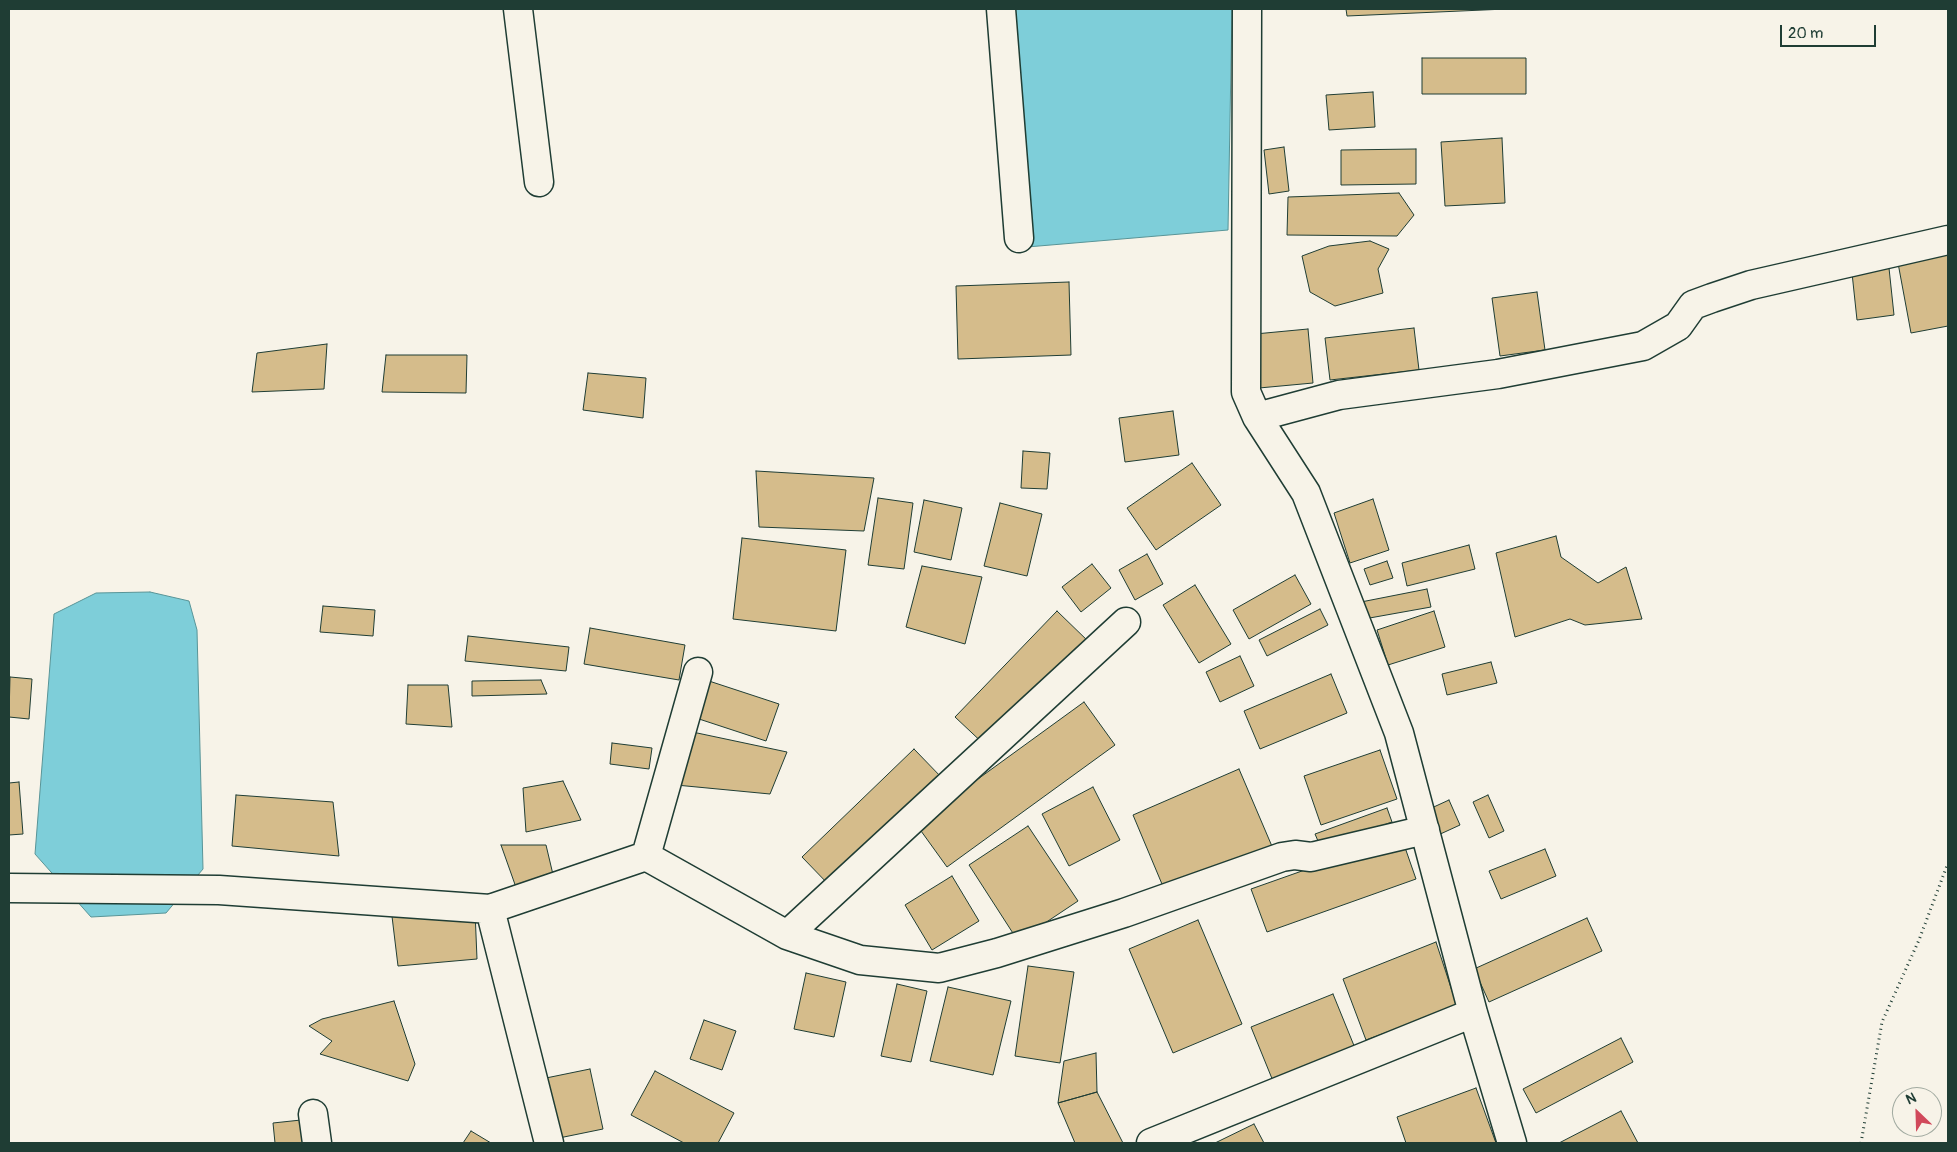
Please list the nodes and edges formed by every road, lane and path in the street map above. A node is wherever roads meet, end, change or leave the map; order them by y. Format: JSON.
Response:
{"nodes":[{"id":1,"x":518,"y":9,"type":"edge"},
{"id":2,"x":1001,"y":9,"type":"edge"},
{"id":3,"x":1247,"y":9,"type":"edge"},
{"id":4,"x":539,"y":182,"type":"dead end"},
{"id":5,"x":1019,"y":238,"type":"dead end"},
{"id":6,"x":1948,"y":240,"type":"edge"},
{"id":7,"x":1256,"y":417,"type":"junction"},
{"id":8,"x":1126,"y":622,"type":"dead end"},
{"id":9,"x":698,"y":672,"type":"dead end"},
{"id":10,"x":1424,"y":830,"type":"junction"},
{"id":11,"x":646,"y":856,"type":"junction"},
{"id":12,"x":1948,"y":863,"type":"edge"},
{"id":13,"x":9,"y":888,"type":"edge"},
{"id":14,"x":490,"y":909,"type":"junction"},
{"id":15,"x":787,"y":935,"type":"junction"},
{"id":16,"x":1473,"y":1013,"type":"junction"},
{"id":17,"x":314,"y":1114,"type":"dead end"},
{"id":18,"x":317,"y":1143,"type":"edge"},
{"id":19,"x":549,"y":1143,"type":"edge"},
{"id":20,"x":1151,"y":1143,"type":"edge"},
{"id":21,"x":1512,"y":1143,"type":"edge"},
{"id":22,"x":1860,"y":1143,"type":"edge"}],
"edges":[{"from":1,"to":4,"type":"street"},
{"from":2,"to":5,"type":"street"},
{"from":3,"to":7,"type":"street"},
{"from":6,"to":7,"type":"street"},
{"from":7,"to":10,"type":"street"},
{"from":8,"to":15,"type":"street"},
{"from":9,"to":11,"type":"street"},
{"from":10,"to":15,"type":"street"},
{"from":10,"to":16,"type":"street"},
{"from":11,"to":14,"type":"street"},
{"from":11,"to":15,"type":"street"},
{"from":12,"to":22,"type":"path"},
{"from":13,"to":14,"type":"street"},
{"from":14,"to":19,"type":"street"},
{"from":16,"to":20,"type":"street"},
{"from":16,"to":21,"type":"street"},
{"from":17,"to":18,"type":"street"}]}
